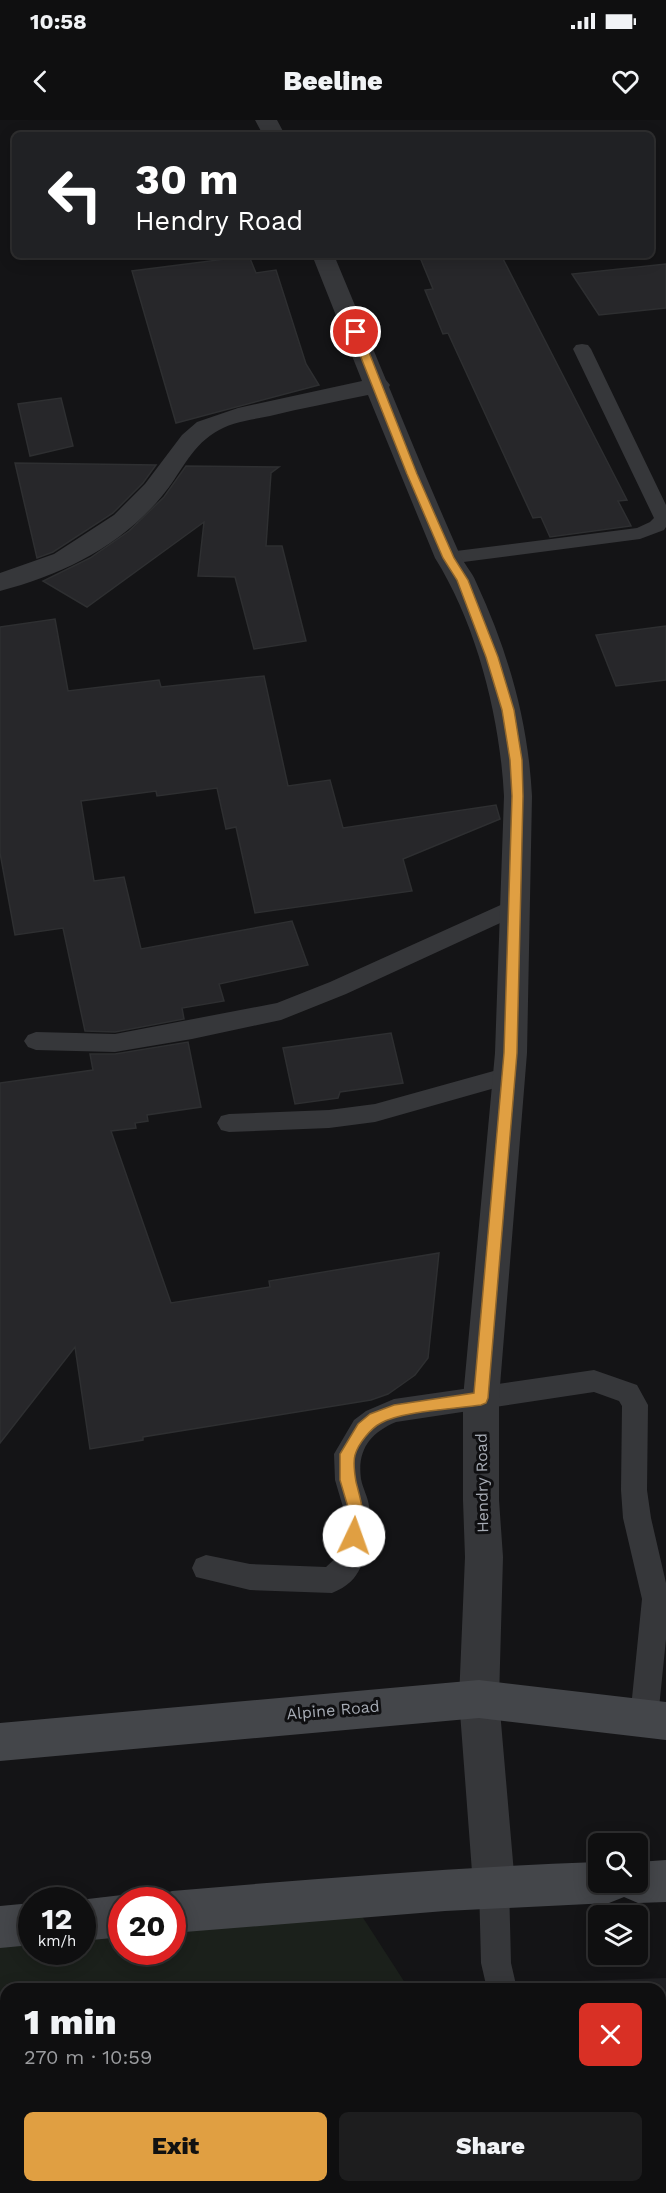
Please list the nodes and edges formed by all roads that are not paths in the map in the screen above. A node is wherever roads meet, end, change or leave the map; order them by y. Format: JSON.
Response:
{"nodes":[{"id":1,"x":324,"y":258,"type":"edge"},
{"id":2,"x":582,"y":349,"type":"dead end"},
{"id":3,"x":378,"y":385,"type":"junction"},
{"id":4,"x":448,"y":558,"type":"junction"},
{"id":5,"x":0,"y":582,"type":"edge"},
{"id":6,"x":514,"y":907,"type":"junction"},
{"id":7,"x":36,"y":1041,"type":"dead end"},
{"id":8,"x":508,"y":1076,"type":"junction"},
{"id":9,"x":229,"y":1123,"type":"dead end"},
{"id":10,"x":481,"y":1398,"type":"junction"},
{"id":11,"x":206,"y":1568,"type":"dead end"},
{"id":12,"x":661,"y":1599,"type":"edge"},
{"id":13,"x":479,"y":1699,"type":"junction"},
{"id":14,"x":655,"y":1720,"type":"edge"},
{"id":15,"x":0,"y":1742,"type":"edge"},
{"id":16,"x":666,"y":1881,"type":"edge"},
{"id":17,"x":648,"y":1882,"type":"edge"},
{"id":18,"x":588,"y":1883,"type":"edge"},
{"id":19,"x":494,"y":1885,"type":"junction"},
{"id":20,"x":186,"y":1911,"type":"edge"},
{"id":21,"x":18,"y":1925,"type":"edge"},
{"id":22,"x":0,"y":1927,"type":"edge"},
{"id":23,"x":501,"y":1983,"type":"edge"}],
"edges":[{"from":1,"to":3,"type":"street","name":"Hendry Road"},
{"from":2,"to":4,"type":"lane"},
{"from":3,"to":4,"type":"street","name":"Hendry Road"},
{"from":3,"to":5,"type":"street"},
{"from":4,"to":6,"type":"street","name":"Hendry Road"},
{"from":6,"to":7,"type":"lane"},
{"from":6,"to":8,"type":"street","name":"Hendry Road"},
{"from":8,"to":9,"type":"lane"},
{"from":8,"to":10,"type":"street","name":"Hendry Road"},
{"from":10,"to":11,"type":"lane"},
{"from":10,"to":12,"type":"lane"},
{"from":10,"to":13,"type":"street","name":"Hendry Road"},
{"from":12,"to":14,"type":"lane"},
{"from":13,"to":14,"type":"main road","name":"Alpine Road"},
{"from":13,"to":15,"type":"main road","name":"Alpine Road"},
{"from":13,"to":19,"type":"street","name":"Hendry Road"},
{"from":16,"to":17,"type":"main road"},
{"from":18,"to":19,"type":"main road"},
{"from":19,"to":20,"type":"main road"},
{"from":19,"to":23,"type":"lane"},
{"from":21,"to":22,"type":"main road"}]}
